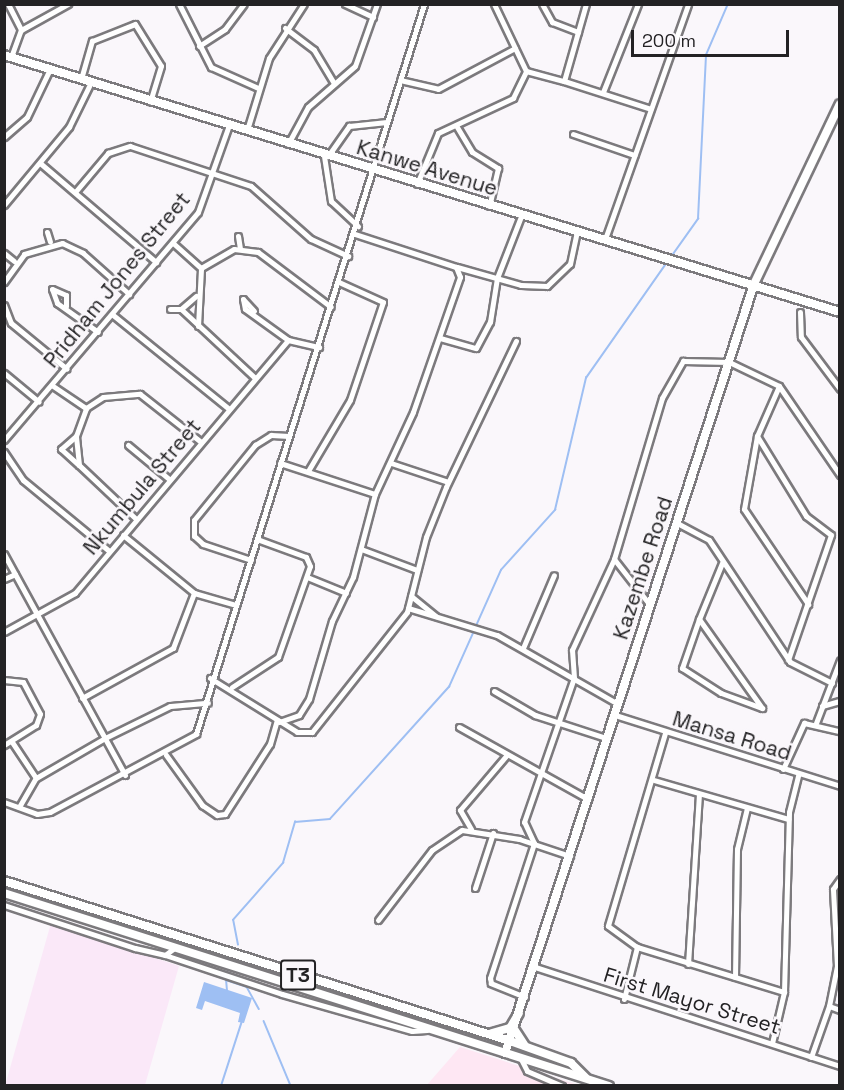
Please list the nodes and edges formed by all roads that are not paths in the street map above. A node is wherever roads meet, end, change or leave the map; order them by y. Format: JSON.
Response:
{"nodes":[{"id":1,"x":8,"y":4,"type":"edge"},
{"id":2,"x":68,"y":4,"type":"edge"},
{"id":3,"x":244,"y":4,"type":"edge"},
{"id":4,"x":304,"y":4,"type":"edge"},
{"id":5,"x":345,"y":4,"type":"edge"},
{"id":6,"x":377,"y":4,"type":"edge"},
{"id":7,"x":424,"y":4,"type":"edge"},
{"id":8,"x":494,"y":4,"type":"edge"},
{"id":9,"x":542,"y":4,"type":"edge"},
{"id":10,"x":586,"y":4,"type":"edge"},
{"id":11,"x":638,"y":4,"type":"edge"},
{"id":12,"x":688,"y":4,"type":"edge"},
{"id":13,"x":181,"y":5,"type":"edge"},
{"id":14,"x":373,"y":17,"type":"junction"},
{"id":15,"x":285,"y":28,"type":"junction"},
{"id":16,"x":21,"y":30,"type":"junction"},
{"id":17,"x":578,"y":32,"type":"junction"},
{"id":18,"x":199,"y":46,"type":"junction"},
{"id":19,"x":515,"y":48,"type":"junction"},
{"id":20,"x":8,"y":56,"type":"edge"},
{"id":21,"x":50,"y":69,"type":"junction"},
{"id":22,"x":526,"y":71,"type":"junction"},
{"id":23,"x":81,"y":80,"type":"junction"},
{"id":24,"x":400,"y":80,"type":"junction"},
{"id":25,"x":564,"y":81,"type":"junction"},
{"id":26,"x":91,"y":82,"type":"junction"},
{"id":27,"x":334,"y":83,"type":"junction"},
{"id":28,"x":258,"y":88,"type":"junction"},
{"id":29,"x":603,"y":92,"type":"junction"},
{"id":30,"x":150,"y":101,"type":"junction"},
{"id":31,"x":840,"y":104,"type":"edge"},
{"id":32,"x":651,"y":109,"type":"junction"},
{"id":33,"x":387,"y":122,"type":"junction"},
{"id":34,"x":229,"y":125,"type":"junction"},
{"id":35,"x":457,"y":127,"type":"junction"},
{"id":36,"x":247,"y":130,"type":"junction"},
{"id":37,"x":573,"y":134,"type":"dead end"},
{"id":38,"x":4,"y":137,"type":"edge"},
{"id":39,"x":288,"y":144,"type":"junction"},
{"id":40,"x":634,"y":155,"type":"junction"},
{"id":41,"x":326,"y":157,"type":"junction"},
{"id":42,"x":40,"y":163,"type":"junction"},
{"id":43,"x":373,"y":168,"type":"junction"},
{"id":44,"x":213,"y":172,"type":"junction"},
{"id":45,"x":417,"y":184,"type":"junction"},
{"id":46,"x":76,"y":191,"type":"junction"},
{"id":47,"x":5,"y":204,"type":"edge"},
{"id":48,"x":489,"y":206,"type":"junction"},
{"id":49,"x":522,"y":214,"type":"junction"},
{"id":50,"x":358,"y":226,"type":"junction"},
{"id":51,"x":577,"y":231,"type":"junction"},
{"id":52,"x":47,"y":232,"type":"dead end"},
{"id":53,"x":355,"y":234,"type":"junction"},
{"id":54,"x":238,"y":236,"type":"dead end"},
{"id":55,"x":605,"y":239,"type":"junction"},
{"id":56,"x":50,"y":242,"type":"junction"},
{"id":57,"x":173,"y":243,"type":"junction"},
{"id":58,"x":240,"y":249,"type":"junction"},
{"id":59,"x":4,"y":253,"type":"edge"},
{"id":60,"x":348,"y":256,"type":"junction"},
{"id":61,"x":14,"y":261,"type":"junction"},
{"id":62,"x":156,"y":262,"type":"junction"},
{"id":63,"x":456,"y":267,"type":"junction"},
{"id":64,"x":201,"y":268,"type":"junction"},
{"id":65,"x":497,"y":278,"type":"junction"},
{"id":66,"x":4,"y":282,"type":"edge"},
{"id":67,"x":339,"y":282,"type":"junction"},
{"id":68,"x":754,"y":284,"type":"junction"},
{"id":69,"x":129,"y":294,"type":"junction"},
{"id":70,"x":197,"y":296,"type":"junction"},
{"id":71,"x":4,"y":305,"type":"edge"},
{"id":72,"x":66,"y":306,"type":"dead end"},
{"id":73,"x":331,"y":307,"type":"junction"},
{"id":74,"x":170,"y":309,"type":"dead end"},
{"id":75,"x":182,"y":309,"type":"junction"},
{"id":76,"x":254,"y":311,"type":"dead end"},
{"id":77,"x":800,"y":312,"type":"dead end"},
{"id":78,"x":840,"y":312,"type":"edge"},
{"id":79,"x":113,"y":315,"type":"junction"},
{"id":80,"x":198,"y":326,"type":"junction"},
{"id":81,"x":98,"y":332,"type":"junction"},
{"id":82,"x":440,"y":338,"type":"junction"},
{"id":83,"x":288,"y":340,"type":"junction"},
{"id":84,"x":516,"y":341,"type":"dead end"},
{"id":85,"x":319,"y":347,"type":"junction"},
{"id":86,"x":729,"y":362,"type":"junction"},
{"id":87,"x":67,"y":369,"type":"junction"},
{"id":88,"x":4,"y":373,"type":"edge"},
{"id":89,"x":255,"y":378,"type":"junction"},
{"id":90,"x":53,"y":386,"type":"junction"},
{"id":91,"x":778,"y":386,"type":"junction"},
{"id":92,"x":840,"y":389,"type":"edge"},
{"id":93,"x":39,"y":402,"type":"junction"},
{"id":94,"x":86,"y":408,"type":"junction"},
{"id":95,"x":229,"y":409,"type":"junction"},
{"id":96,"x":757,"y":435,"type":"junction"},
{"id":97,"x":76,"y":436,"type":"junction"},
{"id":98,"x":290,"y":436,"type":"junction"},
{"id":99,"x":4,"y":440,"type":"edge"},
{"id":100,"x":201,"y":442,"type":"junction"},
{"id":101,"x":128,"y":445,"type":"dead end"},
{"id":102,"x":4,"y":452,"type":"edge"},
{"id":103,"x":391,"y":463,"type":"junction"},
{"id":104,"x":280,"y":464,"type":"junction"},
{"id":105,"x":79,"y":465,"type":"junction"},
{"id":106,"x":308,"y":471,"type":"junction"},
{"id":107,"x":840,"y":475,"type":"edge"},
{"id":108,"x":169,"y":479,"type":"junction"},
{"id":109,"x":448,"y":482,"type":"junction"},
{"id":110,"x":375,"y":494,"type":"junction"},
{"id":111,"x":135,"y":518,"type":"junction"},
{"id":112,"x":677,"y":523,"type":"junction"},
{"id":113,"x":123,"y":535,"type":"junction"},
{"id":114,"x":257,"y":539,"type":"junction"},
{"id":115,"x":361,"y":549,"type":"junction"},
{"id":116,"x":110,"y":551,"type":"junction"},
{"id":117,"x":4,"y":554,"type":"edge"},
{"id":118,"x":251,"y":560,"type":"junction"},
{"id":119,"x":614,"y":560,"type":"junction"},
{"id":120,"x":722,"y":563,"type":"junction"},
{"id":121,"x":417,"y":570,"type":"junction"},
{"id":122,"x":15,"y":574,"type":"junction"},
{"id":123,"x":554,"y":575,"type":"dead end"},
{"id":124,"x":307,"y":577,"type":"junction"},
{"id":125,"x":4,"y":579,"type":"edge"},
{"id":126,"x":194,"y":593,"type":"junction"},
{"id":127,"x":346,"y":593,"type":"junction"},
{"id":128,"x":411,"y":597,"type":"junction"},
{"id":129,"x":808,"y":604,"type":"junction"},
{"id":130,"x":236,"y":605,"type":"junction"},
{"id":131,"x":650,"y":605,"type":"junction"},
{"id":132,"x":408,"y":608,"type":"junction"},
{"id":133,"x":40,"y":614,"type":"junction"},
{"id":134,"x":439,"y":618,"type":"junction"},
{"id":135,"x":699,"y":619,"type":"junction"},
{"id":136,"x":4,"y":632,"type":"edge"},
{"id":137,"x":523,"y":648,"type":"junction"},
{"id":138,"x":788,"y":660,"type":"junction"},
{"id":139,"x":840,"y":660,"type":"edge"},
{"id":140,"x":210,"y":678,"type":"junction"},
{"id":141,"x":574,"y":678,"type":"junction"},
{"id":142,"x":4,"y":680,"type":"edge"},
{"id":143,"x":832,"y":683,"type":"junction"},
{"id":144,"x":232,"y":687,"type":"junction"},
{"id":145,"x":494,"y":691,"type":"dead end"},
{"id":146,"x":82,"y":698,"type":"junction"},
{"id":147,"x":840,"y":701,"type":"edge"},
{"id":148,"x":208,"y":703,"type":"junction"},
{"id":149,"x":618,"y":704,"type":"junction"},
{"id":150,"x":822,"y":706,"type":"junction"},
{"id":151,"x":615,"y":715,"type":"junction"},
{"id":152,"x":278,"y":721,"type":"junction"},
{"id":153,"x":816,"y":723,"type":"junction"},
{"id":154,"x":557,"y":724,"type":"junction"},
{"id":155,"x":459,"y":727,"type":"dead end"},
{"id":156,"x":840,"y":731,"type":"edge"},
{"id":157,"x":665,"y":733,"type":"junction"},
{"id":158,"x":105,"y":738,"type":"junction"},
{"id":159,"x":606,"y":738,"type":"junction"},
{"id":160,"x":12,"y":742,"type":"junction"},
{"id":161,"x":4,"y":745,"type":"edge"},
{"id":162,"x":166,"y":755,"type":"junction"},
{"id":163,"x":506,"y":756,"type":"junction"},
{"id":164,"x":783,"y":769,"type":"junction"},
{"id":165,"x":541,"y":774,"type":"junction"},
{"id":166,"x":125,"y":775,"type":"junction"},
{"id":167,"x":798,"y":775,"type":"junction"},
{"id":168,"x":36,"y":778,"type":"junction"},
{"id":169,"x":654,"y":780,"type":"junction"},
{"id":170,"x":840,"y":786,"type":"edge"},
{"id":171,"x":699,"y":795,"type":"junction"},
{"id":172,"x":588,"y":799,"type":"junction"},
{"id":173,"x":4,"y":802,"type":"edge"},
{"id":174,"x":19,"y":807,"type":"junction"},
{"id":175,"x":747,"y":808,"type":"junction"},
{"id":176,"x":788,"y":819,"type":"junction"},
{"id":177,"x":471,"y":830,"type":"junction"},
{"id":178,"x":494,"y":833,"type":"junction"},
{"id":179,"x":534,"y":843,"type":"junction"},
{"id":180,"x":570,"y":856,"type":"junction"},
{"id":181,"x":840,"y":879,"type":"edge"},
{"id":182,"x":4,"y":881,"type":"edge"},
{"id":183,"x":475,"y":888,"type":"dead end"},
{"id":184,"x":4,"y":893,"type":"edge"},
{"id":185,"x":4,"y":905,"type":"edge"},
{"id":186,"x":378,"y":920,"type":"dead end"},
{"id":187,"x":638,"y":947,"type":"junction"},
{"id":188,"x":173,"y":949,"type":"junction"},
{"id":189,"x":165,"y":955,"type":"junction"},
{"id":190,"x":688,"y":964,"type":"junction"},
{"id":191,"x":535,"y":967,"type":"junction"},
{"id":192,"x":735,"y":977,"type":"junction"},
{"id":193,"x":784,"y":992,"type":"junction"},
{"id":194,"x":525,"y":997,"type":"junction"},
{"id":195,"x":624,"y":999,"type":"junction"},
{"id":196,"x":829,"y":1006,"type":"junction"},
{"id":197,"x":840,"y":1010,"type":"edge"},
{"id":198,"x":519,"y":1013,"type":"junction"},
{"id":199,"x":514,"y":1029,"type":"junction"},
{"id":200,"x":432,"y":1030,"type":"junction"},
{"id":201,"x":485,"y":1034,"type":"junction"},
{"id":202,"x":510,"y":1041,"type":"junction"},
{"id":203,"x":771,"y":1043,"type":"junction"},
{"id":204,"x":525,"y":1047,"type":"junction"},
{"id":205,"x":505,"y":1053,"type":"junction"},
{"id":206,"x":811,"y":1057,"type":"junction"},
{"id":207,"x":520,"y":1058,"type":"junction"},
{"id":208,"x":840,"y":1066,"type":"edge"},
{"id":209,"x":586,"y":1079,"type":"junction"},
{"id":210,"x":562,"y":1086,"type":"edge"},
{"id":211,"x":609,"y":1086,"type":"edge"}],
"edges":[{"from":1,"to":16,"type":"street"},
{"from":2,"to":16,"type":"street"},
{"from":3,"to":18,"type":"street"},
{"from":4,"to":15,"type":"street"},
{"from":5,"to":14,"type":"street"},
{"from":6,"to":14,"type":"street"},
{"from":7,"to":24,"type":"street"},
{"from":8,"to":19,"type":"street"},
{"from":9,"to":17,"type":"street"},
{"from":10,"to":17,"type":"street"},
{"from":11,"to":29,"type":"street"},
{"from":12,"to":32,"type":"street"},
{"from":13,"to":18,"type":"street"},
{"from":14,"to":27,"type":"street"},
{"from":15,"to":27,"type":"street"},
{"from":15,"to":28,"type":"street"},
{"from":16,"to":20,"type":"street"},
{"from":17,"to":25,"type":"street"},
{"from":18,"to":28,"type":"street"},
{"from":19,"to":22,"type":"street"},
{"from":19,"to":24,"type":"street"},
{"from":20,"to":21,"type":"main road","name":"Kanwe Avenue"},
{"from":21,"to":23,"type":"main road","name":"Kanwe Avenue"},
{"from":21,"to":38,"type":"street"},
{"from":22,"to":25,"type":"street"},
{"from":22,"to":35,"type":"street"},
{"from":23,"to":26,"type":"main road","name":"Kanwe Avenue"},
{"from":23,"to":30,"type":"street"},
{"from":24,"to":33,"type":"street"},
{"from":25,"to":29,"type":"street"},
{"from":26,"to":30,"type":"main road","name":"Kanwe Avenue"},
{"from":26,"to":42,"type":"street"},
{"from":27,"to":39,"type":"street"},
{"from":28,"to":36,"type":"street"},
{"from":29,"to":32,"type":"street"},
{"from":30,"to":34,"type":"main road","name":"Kanwe Avenue"},
{"from":31,"to":68,"type":"main road","name":"Kazembe Road"},
{"from":32,"to":40,"type":"street"},
{"from":33,"to":41,"type":"street"},
{"from":33,"to":43,"type":"street"},
{"from":34,"to":36,"type":"main road","name":"Kanwe Avenue"},
{"from":34,"to":44,"type":"street","name":"Pridham Jones Street"},
{"from":35,"to":45,"type":"street"},
{"from":35,"to":48,"type":"street"},
{"from":36,"to":39,"type":"main road","name":"Kanwe Avenue"},
{"from":37,"to":40,"type":"street"},
{"from":39,"to":41,"type":"main road","name":"Kanwe Avenue"},
{"from":40,"to":55,"type":"street"},
{"from":41,"to":43,"type":"main road","name":"Kanwe Avenue"},
{"from":41,"to":50,"type":"street"},
{"from":42,"to":46,"type":"street"},
{"from":42,"to":47,"type":"street"},
{"from":43,"to":45,"type":"main road","name":"Kanwe Avenue"},
{"from":43,"to":50,"type":"street"},
{"from":44,"to":46,"type":"street"},
{"from":44,"to":57,"type":"street","name":"Pridham Jones Street"},
{"from":44,"to":60,"type":"street"},
{"from":45,"to":48,"type":"main road","name":"Kanwe Avenue"},
{"from":46,"to":62,"type":"street"},
{"from":48,"to":49,"type":"main road","name":"Kanwe Avenue"},
{"from":49,"to":51,"type":"main road","name":"Kanwe Avenue"},
{"from":49,"to":65,"type":"street"},
{"from":50,"to":53,"type":"street"},
{"from":51,"to":55,"type":"main road","name":"Kanwe Avenue"},
{"from":51,"to":65,"type":"street"},
{"from":52,"to":56,"type":"street"},
{"from":53,"to":60,"type":"street"},
{"from":53,"to":63,"type":"street"},
{"from":54,"to":58,"type":"street"},
{"from":55,"to":68,"type":"main road","name":"Kanwe Avenue"},
{"from":56,"to":61,"type":"street"},
{"from":56,"to":69,"type":"street"},
{"from":57,"to":62,"type":"street","name":"Pridham Jones Street"},
{"from":57,"to":64,"type":"street"},
{"from":58,"to":64,"type":"street"},
{"from":58,"to":73,"type":"street"},
{"from":59,"to":61,"type":"street"},
{"from":60,"to":67,"type":"street"},
{"from":61,"to":66,"type":"street"},
{"from":62,"to":69,"type":"street","name":"Pridham Jones Street"},
{"from":63,"to":65,"type":"street"},
{"from":63,"to":82,"type":"street"},
{"from":64,"to":70,"type":"street"},
{"from":65,"to":82,"type":"street"},
{"from":67,"to":73,"type":"street"},
{"from":67,"to":106,"type":"street"},
{"from":68,"to":78,"type":"main road","name":"Kanwe Avenue"},
{"from":68,"to":86,"type":"main road","name":"Kazembe Road"},
{"from":69,"to":79,"type":"street","name":"Pridham Jones Street"},
{"from":70,"to":75,"type":"street"},
{"from":70,"to":80,"type":"street"},
{"from":71,"to":87,"type":"street"},
{"from":72,"to":81,"type":"street"},
{"from":73,"to":85,"type":"street"},
{"from":74,"to":75,"type":"street"},
{"from":75,"to":80,"type":"street"},
{"from":76,"to":83,"type":"street"},
{"from":77,"to":92,"type":"street"},
{"from":79,"to":81,"type":"street","name":"Pridham Jones Street"},
{"from":79,"to":95,"type":"street"},
{"from":80,"to":89,"type":"street"},
{"from":81,"to":87,"type":"street","name":"Pridham Jones Street"},
{"from":82,"to":103,"type":"street"},
{"from":83,"to":85,"type":"street"},
{"from":83,"to":89,"type":"street","name":"Nkumbula Street"},
{"from":84,"to":109,"type":"street"},
{"from":85,"to":98,"type":"street"},
{"from":86,"to":91,"type":"street"},
{"from":86,"to":112,"type":"main road","name":"Kazembe Road"},
{"from":86,"to":119,"type":"street"},
{"from":87,"to":90,"type":"street","name":"Pridham Jones Street"},
{"from":88,"to":93,"type":"street"},
{"from":89,"to":95,"type":"street","name":"Nkumbula Street"},
{"from":90,"to":93,"type":"street","name":"Pridham Jones Street"},
{"from":90,"to":94,"type":"street"},
{"from":91,"to":96,"type":"street"},
{"from":91,"to":107,"type":"street"},
{"from":93,"to":99,"type":"street","name":"Pridham Jones Street"},
{"from":94,"to":97,"type":"street"},
{"from":94,"to":100,"type":"street"},
{"from":95,"to":100,"type":"street","name":"Nkumbula Street"},
{"from":96,"to":129,"type":"street"},
{"from":96,"to":129,"type":"street"},
{"from":97,"to":105,"type":"street"},
{"from":97,"to":105,"type":"street"},
{"from":98,"to":104,"type":"street"},
{"from":98,"to":118,"type":"street"},
{"from":100,"to":108,"type":"street","name":"Nkumbula Street"},
{"from":101,"to":108,"type":"street"},
{"from":102,"to":116,"type":"street"},
{"from":103,"to":109,"type":"street"},
{"from":103,"to":110,"type":"street"},
{"from":104,"to":106,"type":"street"},
{"from":104,"to":114,"type":"street"},
{"from":105,"to":111,"type":"street"},
{"from":106,"to":110,"type":"street"},
{"from":108,"to":111,"type":"street","name":"Nkumbula Street"},
{"from":109,"to":121,"type":"street"},
{"from":110,"to":115,"type":"street"},
{"from":111,"to":113,"type":"street","name":"Nkumbula Street"},
{"from":112,"to":120,"type":"street"},
{"from":112,"to":131,"type":"main road","name":"Kazembe Road"},
{"from":113,"to":116,"type":"street","name":"Nkumbula Street"},
{"from":113,"to":126,"type":"street"},
{"from":114,"to":118,"type":"street"},
{"from":114,"to":124,"type":"street"},
{"from":115,"to":121,"type":"street"},
{"from":115,"to":127,"type":"street"},
{"from":116,"to":133,"type":"street","name":"Nkumbula Street"},
{"from":117,"to":122,"type":"street"},
{"from":118,"to":130,"type":"street"},
{"from":119,"to":131,"type":"street"},
{"from":119,"to":141,"type":"street"},
{"from":120,"to":135,"type":"street"},
{"from":120,"to":138,"type":"street"},
{"from":121,"to":128,"type":"street"},
{"from":122,"to":125,"type":"street"},
{"from":122,"to":133,"type":"street"},
{"from":123,"to":137,"type":"street"},
{"from":124,"to":127,"type":"street"},
{"from":124,"to":144,"type":"street"},
{"from":126,"to":130,"type":"street"},
{"from":126,"to":146,"type":"street"},
{"from":127,"to":152,"type":"street"},
{"from":128,"to":132,"type":"street"},
{"from":128,"to":134,"type":"street"},
{"from":129,"to":138,"type":"street"},
{"from":130,"to":140,"type":"street"},
{"from":131,"to":149,"type":"main road","name":"Kazembe Road"},
{"from":132,"to":134,"type":"street"},
{"from":132,"to":152,"type":"street"},
{"from":133,"to":136,"type":"street","name":"Nkumbula Street"},
{"from":133,"to":146,"type":"street"},
{"from":134,"to":137,"type":"street"},
{"from":135,"to":135,"type":"street"},
{"from":137,"to":141,"type":"street"},
{"from":138,"to":143,"type":"street"},
{"from":139,"to":143,"type":"street"},
{"from":140,"to":144,"type":"street"},
{"from":140,"to":148,"type":"street"},
{"from":141,"to":149,"type":"street"},
{"from":141,"to":154,"type":"street"},
{"from":142,"to":160,"type":"street"},
{"from":143,"to":150,"type":"street"},
{"from":144,"to":152,"type":"street"},
{"from":145,"to":154,"type":"street"},
{"from":146,"to":158,"type":"street"},
{"from":147,"to":150,"type":"street"},
{"from":148,"to":158,"type":"street"},
{"from":148,"to":162,"type":"street"},
{"from":149,"to":151,"type":"main road","name":"Kazembe Road"},
{"from":150,"to":153,"type":"street"},
{"from":151,"to":157,"type":"street","name":"Mansa Road"},
{"from":151,"to":159,"type":"main road","name":"Kazembe Road"},
{"from":152,"to":162,"type":"street"},
{"from":153,"to":156,"type":"street"},
{"from":153,"to":164,"type":"street"},
{"from":154,"to":159,"type":"street"},
{"from":154,"to":165,"type":"street"},
{"from":155,"to":163,"type":"street"},
{"from":157,"to":164,"type":"street","name":"Mansa Road"},
{"from":157,"to":169,"type":"street"},
{"from":158,"to":166,"type":"street"},
{"from":158,"to":168,"type":"street"},
{"from":159,"to":172,"type":"main road","name":"Kazembe Road"},
{"from":160,"to":161,"type":"street"},
{"from":160,"to":168,"type":"street"},
{"from":162,"to":166,"type":"street"},
{"from":163,"to":165,"type":"street"},
{"from":163,"to":177,"type":"street"},
{"from":164,"to":167,"type":"street","name":"Mansa Road"},
{"from":165,"to":172,"type":"street"},
{"from":165,"to":179,"type":"street"},
{"from":166,"to":174,"type":"street"},
{"from":167,"to":170,"type":"street","name":"Mansa Road"},
{"from":167,"to":176,"type":"street"},
{"from":168,"to":174,"type":"street"},
{"from":169,"to":171,"type":"street"},
{"from":169,"to":187,"type":"street"},
{"from":171,"to":175,"type":"street"},
{"from":171,"to":190,"type":"street"},
{"from":172,"to":180,"type":"main road","name":"Kazembe Road"},
{"from":173,"to":174,"type":"street"},
{"from":175,"to":176,"type":"street"},
{"from":175,"to":192,"type":"street"},
{"from":176,"to":193,"type":"street"},
{"from":177,"to":178,"type":"street"},
{"from":177,"to":186,"type":"street"},
{"from":178,"to":179,"type":"street"},
{"from":178,"to":183,"type":"street"},
{"from":179,"to":180,"type":"street"},
{"from":179,"to":194,"type":"street"},
{"from":180,"to":191,"type":"main road","name":"Kazembe Road"},
{"from":181,"to":196,"type":"street"},
{"from":182,"to":201,"type":"highway","number":"T3"},
{"from":184,"to":188,"type":"highway","number":"T3"},
{"from":185,"to":189,"type":"street"},
{"from":187,"to":190,"type":"street"},
{"from":187,"to":195,"type":"street"},
{"from":188,"to":189,"type":"street"},
{"from":188,"to":200,"type":"highway","number":"T3"},
{"from":189,"to":200,"type":"street"},
{"from":190,"to":192,"type":"street"},
{"from":191,"to":194,"type":"main road","name":"Kazembe Road"},
{"from":191,"to":195,"type":"street","name":"First Mayor Street"},
{"from":192,"to":193,"type":"street"},
{"from":193,"to":203,"type":"street"},
{"from":194,"to":198,"type":"main road","name":"Kazembe Road"},
{"from":195,"to":203,"type":"street","name":"First Mayor Street"},
{"from":196,"to":197,"type":"street"},
{"from":196,"to":206,"type":"street"},
{"from":198,"to":199,"type":"main road","name":"Kazembe Road"},
{"from":198,"to":201,"type":"highway"},
{"from":199,"to":202,"type":"main road","name":"Kazembe Road"},
{"from":199,"to":204,"type":"highway"},
{"from":200,"to":205,"type":"highway","number":"T3"},
{"from":201,"to":202,"type":"highway","number":"T3"},
{"from":202,"to":204,"type":"highway","number":"T3"},
{"from":202,"to":205,"type":"main road","name":"Kazembe Road"},
{"from":203,"to":206,"type":"street","name":"First Mayor Street"},
{"from":204,"to":209,"type":"highway","number":"T3"},
{"from":205,"to":207,"type":"highway","number":"T3"},
{"from":206,"to":208,"type":"street","name":"First Mayor Street"},
{"from":207,"to":209,"type":"highway","number":"T3"},
{"from":207,"to":210,"type":"street"},
{"from":209,"to":211,"type":"highway","number":"T3"}]}
